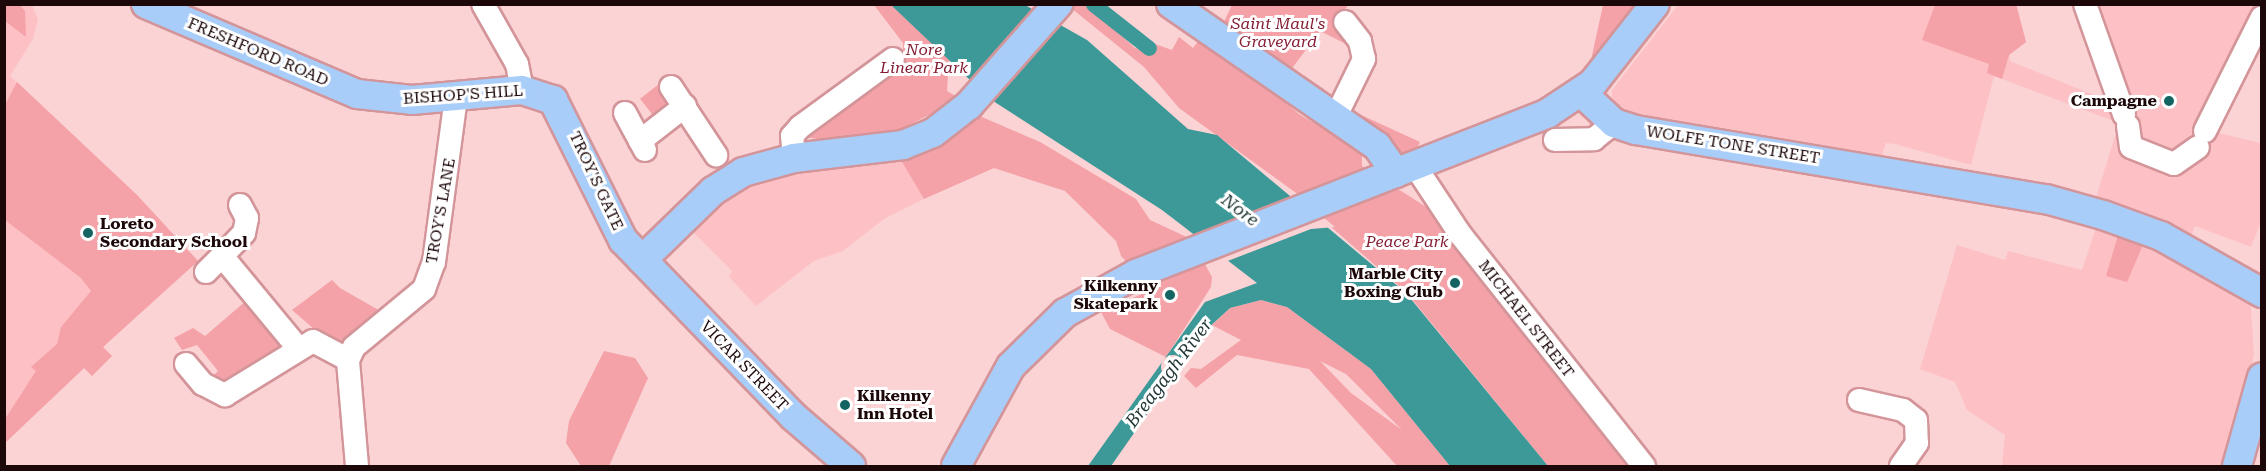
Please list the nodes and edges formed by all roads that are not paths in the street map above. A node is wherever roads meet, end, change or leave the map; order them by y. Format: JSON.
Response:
{"nodes":[{"id":1,"x":146,"y":4,"type":"edge"},
{"id":2,"x":483,"y":4,"type":"edge"},
{"id":3,"x":1171,"y":4,"type":"edge"},
{"id":4,"x":1655,"y":4,"type":"edge"},
{"id":5,"x":2085,"y":4,"type":"edge"},
{"id":6,"x":1057,"y":5,"type":"edge"},
{"id":7,"x":2262,"y":17,"type":"edge"},
{"id":8,"x":1345,"y":22,"type":"dead end"},
{"id":9,"x":893,"y":59,"type":"dead end"},
{"id":10,"x":336,"y":85,"type":"joint"},
{"id":11,"x":671,"y":87,"type":"dead end"},
{"id":12,"x":522,"y":90,"type":"junction"},
{"id":13,"x":1582,"y":93,"type":"junction"},
{"id":14,"x":456,"y":98,"type":"junction"},
{"id":15,"x":553,"y":100,"type":"joint"},
{"id":16,"x":685,"y":106,"type":"junction"},
{"id":17,"x":624,"y":113,"type":"dead end"},
{"id":18,"x":1335,"y":118,"type":"junction"},
{"id":19,"x":1614,"y":123,"type":"junction"},
{"id":20,"x":1555,"y":140,"type":"dead end"},
{"id":21,"x":794,"y":158,"type":"junction"},
{"id":22,"x":724,"y":165,"type":"junction"},
{"id":23,"x":1397,"y":173,"type":"junction"},
{"id":24,"x":240,"y":205,"type":"dead end"},
{"id":25,"x":222,"y":256,"type":"junction"},
{"id":26,"x":642,"y":260,"type":"junction"},
{"id":27,"x":206,"y":272,"type":"dead end"},
{"id":28,"x":2262,"y":293,"type":"edge"},
{"id":29,"x":298,"y":348,"type":"junction"},
{"id":30,"x":348,"y":360,"type":"junction"},
{"id":31,"x":186,"y":364,"type":"dead end"},
{"id":32,"x":2262,"y":377,"type":"edge"},
{"id":33,"x":1859,"y":400,"type":"dead end"},
{"id":34,"x":357,"y":466,"type":"edge"},
{"id":35,"x":851,"y":466,"type":"edge"},
{"id":36,"x":956,"y":466,"type":"edge"},
{"id":37,"x":1644,"y":466,"type":"edge"},
{"id":38,"x":1901,"y":466,"type":"edge"},
{"id":39,"x":2237,"y":466,"type":"edge"}],
"edges":[{"from":1,"to":10,"type":"main road","name":"FRESHFORD ROAD"},
{"from":2,"to":12,"type":"street"},
{"from":3,"to":18,"type":"main road"},
{"from":4,"to":13,"type":"main road"},
{"from":5,"to":7,"type":"street"},
{"from":6,"to":21,"type":"main road"},
{"from":8,"to":18,"type":"street"},
{"from":9,"to":21,"type":"street"},
{"from":10,"to":14,"type":"main road","name":"BISHOP'S HILL"},
{"from":11,"to":16,"type":"street"},
{"from":12,"to":14,"type":"main road","name":"BISHOP'S HILL"},
{"from":12,"to":15,"type":"main road","name":"BISHOP'S HILL"},
{"from":13,"to":19,"type":"main road"},
{"from":13,"to":23,"type":"main road"},
{"from":14,"to":30,"type":"street","name":"TROY'S LANE"},
{"from":15,"to":26,"type":"main road","name":"TROY'S GATE"},
{"from":16,"to":17,"type":"street"},
{"from":16,"to":22,"type":"street"},
{"from":18,"to":23,"type":"main road"},
{"from":19,"to":20,"type":"street"},
{"from":19,"to":28,"type":"main road","name":"WOLFE TONE STREET"},
{"from":21,"to":22,"type":"main road"},
{"from":22,"to":26,"type":"main road"},
{"from":23,"to":36,"type":"main road"},
{"from":23,"to":37,"type":"street","name":"MICHAEL STREET"},
{"from":24,"to":25,"type":"street"},
{"from":25,"to":27,"type":"street"},
{"from":25,"to":29,"type":"street"},
{"from":26,"to":35,"type":"main road","name":"VICAR STREET"},
{"from":29,"to":30,"type":"street"},
{"from":29,"to":31,"type":"street"},
{"from":30,"to":34,"type":"street"},
{"from":32,"to":39,"type":"main road"},
{"from":33,"to":38,"type":"street"}]}
